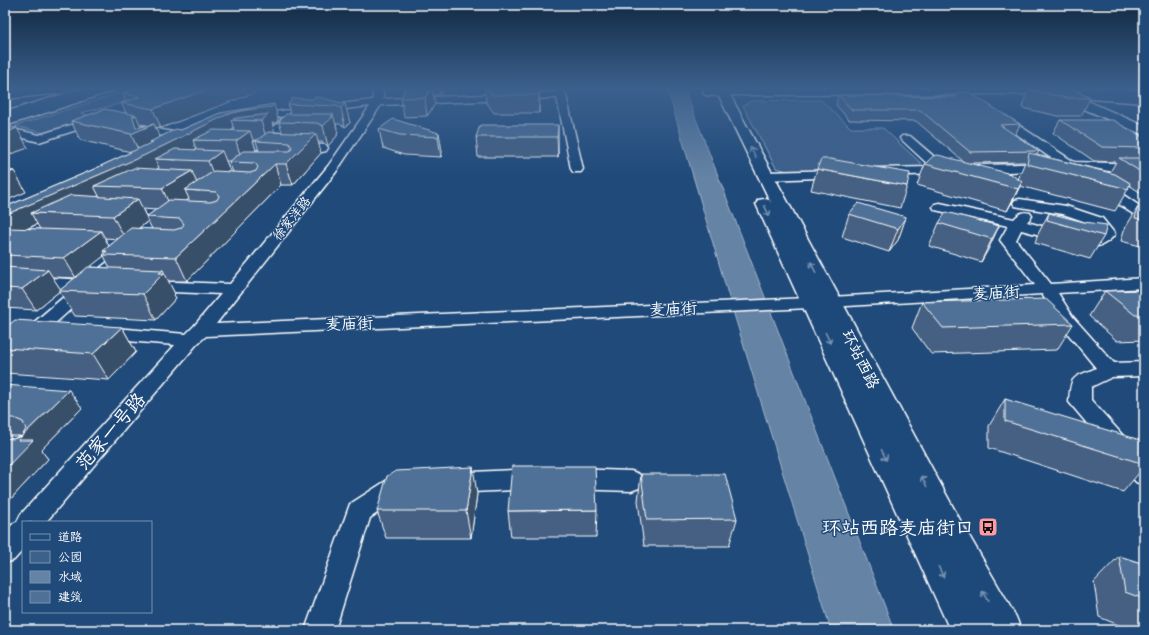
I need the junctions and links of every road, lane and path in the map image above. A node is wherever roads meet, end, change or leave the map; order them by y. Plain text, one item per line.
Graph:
1 (19, 118) edge
2 (256, 118) edge
3 (290, 118) edge
4 (364, 118) edge
5 (565, 118) edge
6 (728, 118) edge
7 (731, 118) edge
8 (999, 118) edge
9 (1115, 118) edge
10 (1130, 118) edge
11 (240, 120) edge
12 (5, 122) edge
13 (107, 122) edge
14 (1144, 124) edge
15 (122, 125) edge
16 (270, 129) junction
17 (293, 129) edge
18 (5, 130) edge
19 (245, 131) edge
20 (1144, 131) edge
21 (200, 132) edge
22 (187, 138) junction
23 (906, 138) dead end
24 (271, 146) junction
25 (169, 147) edge
26 (322, 148) dead end
27 (252, 162) edge
28 (1071, 166) junction
29 (1144, 168) edge
30 (577, 169) dead end
31 (982, 169) junction
32 (942, 170) junction
33 (850, 173) edge
34 (865, 173) edge
35 (766, 176) junction
36 (1009, 193) junction
37 (940, 207) dead end
38 (1144, 215) edge
39 (1017, 224) junction
40 (114, 245) edge
41 (5, 280) edge
42 (1144, 283) edge
43 (89, 285) junction
44 (112, 285) edge
45 (135, 286) edge
46 (1047, 288) junction
47 (234, 289) junction
48 (821, 302) junction
49 (12, 326) edge
50 (39, 328) junction
51 (63, 330) edge
52 (87, 332) edge
53 (196, 335) junction
54 (5, 358) edge
55 (1144, 369) edge
56 (1109, 370) junction
57 (1144, 475) edge
58 (631, 481) dead end
59 (31, 521) edge
60 (22, 531) edge
61 (5, 551) edge
62 (320, 630) edge
63 (968, 630) edge
64 (1003, 630) edge

1 - 12 main road
2 - 11 street
3 - 16 street
4 - 47 street, 徐家洋路
5 - 30 street
6 -> 48 main road, 环站西路
35 -> 7 main road, 环站西路
8 - 28 street
9 - 20 main road
10 - 14 main road
13 - 18 street
15 - 22 street
16 - 17 street
16 - 24 street
19 - 24 street
21 - 22 street
22 - 25 street
23 - 32 street
24 - 26 street
24 - 27 street
28 - 29 street
28 - 31 street
28 - 38 street
31 - 32 street
31 - 36 street
32 - 34 street
33 - 35 street
48 -> 35 main road, 环站西路
36 - 39 street
36 - 39 street
37 - 39 street
39 - 46 street
40 - 43 street
41 - 43 street
42 - 46 street, 麦庙街
43 - 44 street
43 - 50 street
45 - 47 street
46 - 48 street, 麦庙街
46 - 56 street
47 - 53 street, 徐家洋路
48 - 53 street, 麦庙街
48 -> 63 main road, 环站西路
64 -> 48 main road, 环站西路
49 - 50 street
50 - 51 street
50 - 54 street
52 - 53 street, 麦庙街
53 - 59 street, 范家一号路
55 - 56 street
56 - 57 street
58 - 62 street
60 - 61 street

